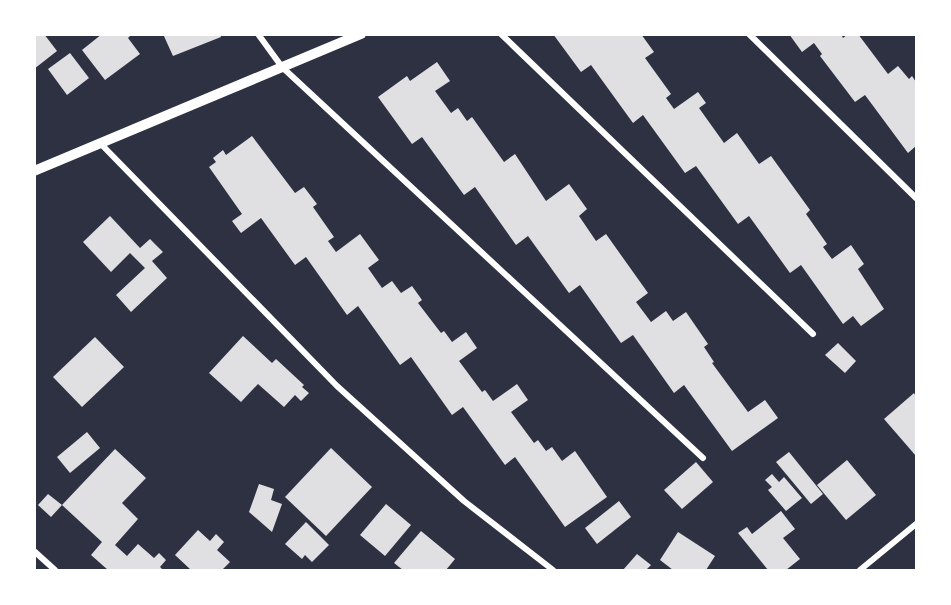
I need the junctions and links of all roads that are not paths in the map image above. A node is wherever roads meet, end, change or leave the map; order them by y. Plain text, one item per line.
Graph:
1 (258, 34) edge
2 (362, 34) edge
3 (501, 34) edge
4 (749, 34) edge
5 (282, 67) junction
6 (100, 143) junction
7 (34, 171) edge
8 (916, 198) edge
9 (813, 333) dead end
10 (703, 458) dead end
11 (916, 524) edge
12 (34, 551) edge
13 (55, 570) edge
14 (553, 570) edge
15 (860, 570) edge

1 - 5 street
2 - 5 street
3 - 9 street
4 - 8 street
5 - 6 street
5 - 10 street
6 - 7 street
6 - 14 street
11 - 15 street
12 - 13 street

